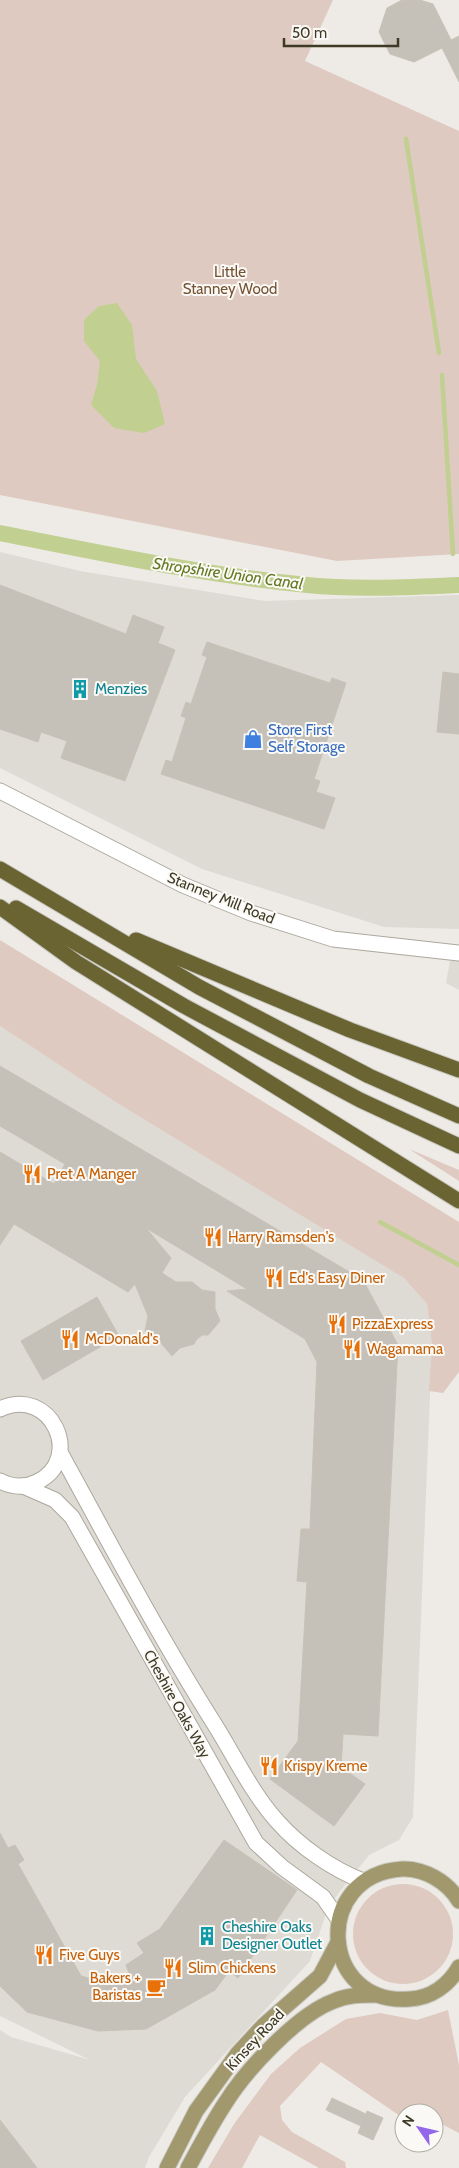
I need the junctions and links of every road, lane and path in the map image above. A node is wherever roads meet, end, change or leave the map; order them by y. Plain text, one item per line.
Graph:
1 (0, 791) edge
2 (0, 869) edge
3 (0, 898) edge
4 (0, 907) edge
5 (78, 914) junction
6 (459, 953) edge
7 (459, 1070) edge
8 (459, 1116) edge
9 (459, 1146) edge
10 (459, 1201) edge
11 (0, 1409) edge
12 (60, 1452) junction
13 (0, 1481) edge
14 (23, 1486) junction
15 (363, 1881) junction
16 (458, 1898) edge
17 (338, 1920) junction
18 (337, 1944) junction
19 (459, 1967) edge
20 (376, 1995) junction
21 (167, 2168) edge
22 (188, 2168) edge

1 - 6 street, Stanney Mill Road
2 - 5 highway
3 - 9 highway
4 - 10 highway
5 - 7 highway
5 - 8 highway
11 - 12 street
12 - 14 street
12 - 15 street, Cheshire Oaks Way
13 - 14 street, Cheshire Oaks Way
14 - 17 street, Cheshire Oaks Way
15 - 16 main road
15 - 17 main road
17 - 18 main road
18 - 20 main road
18 - 21 main road, Kinsey Road
19 - 20 main road
20 - 22 main road, Kinsey Road

